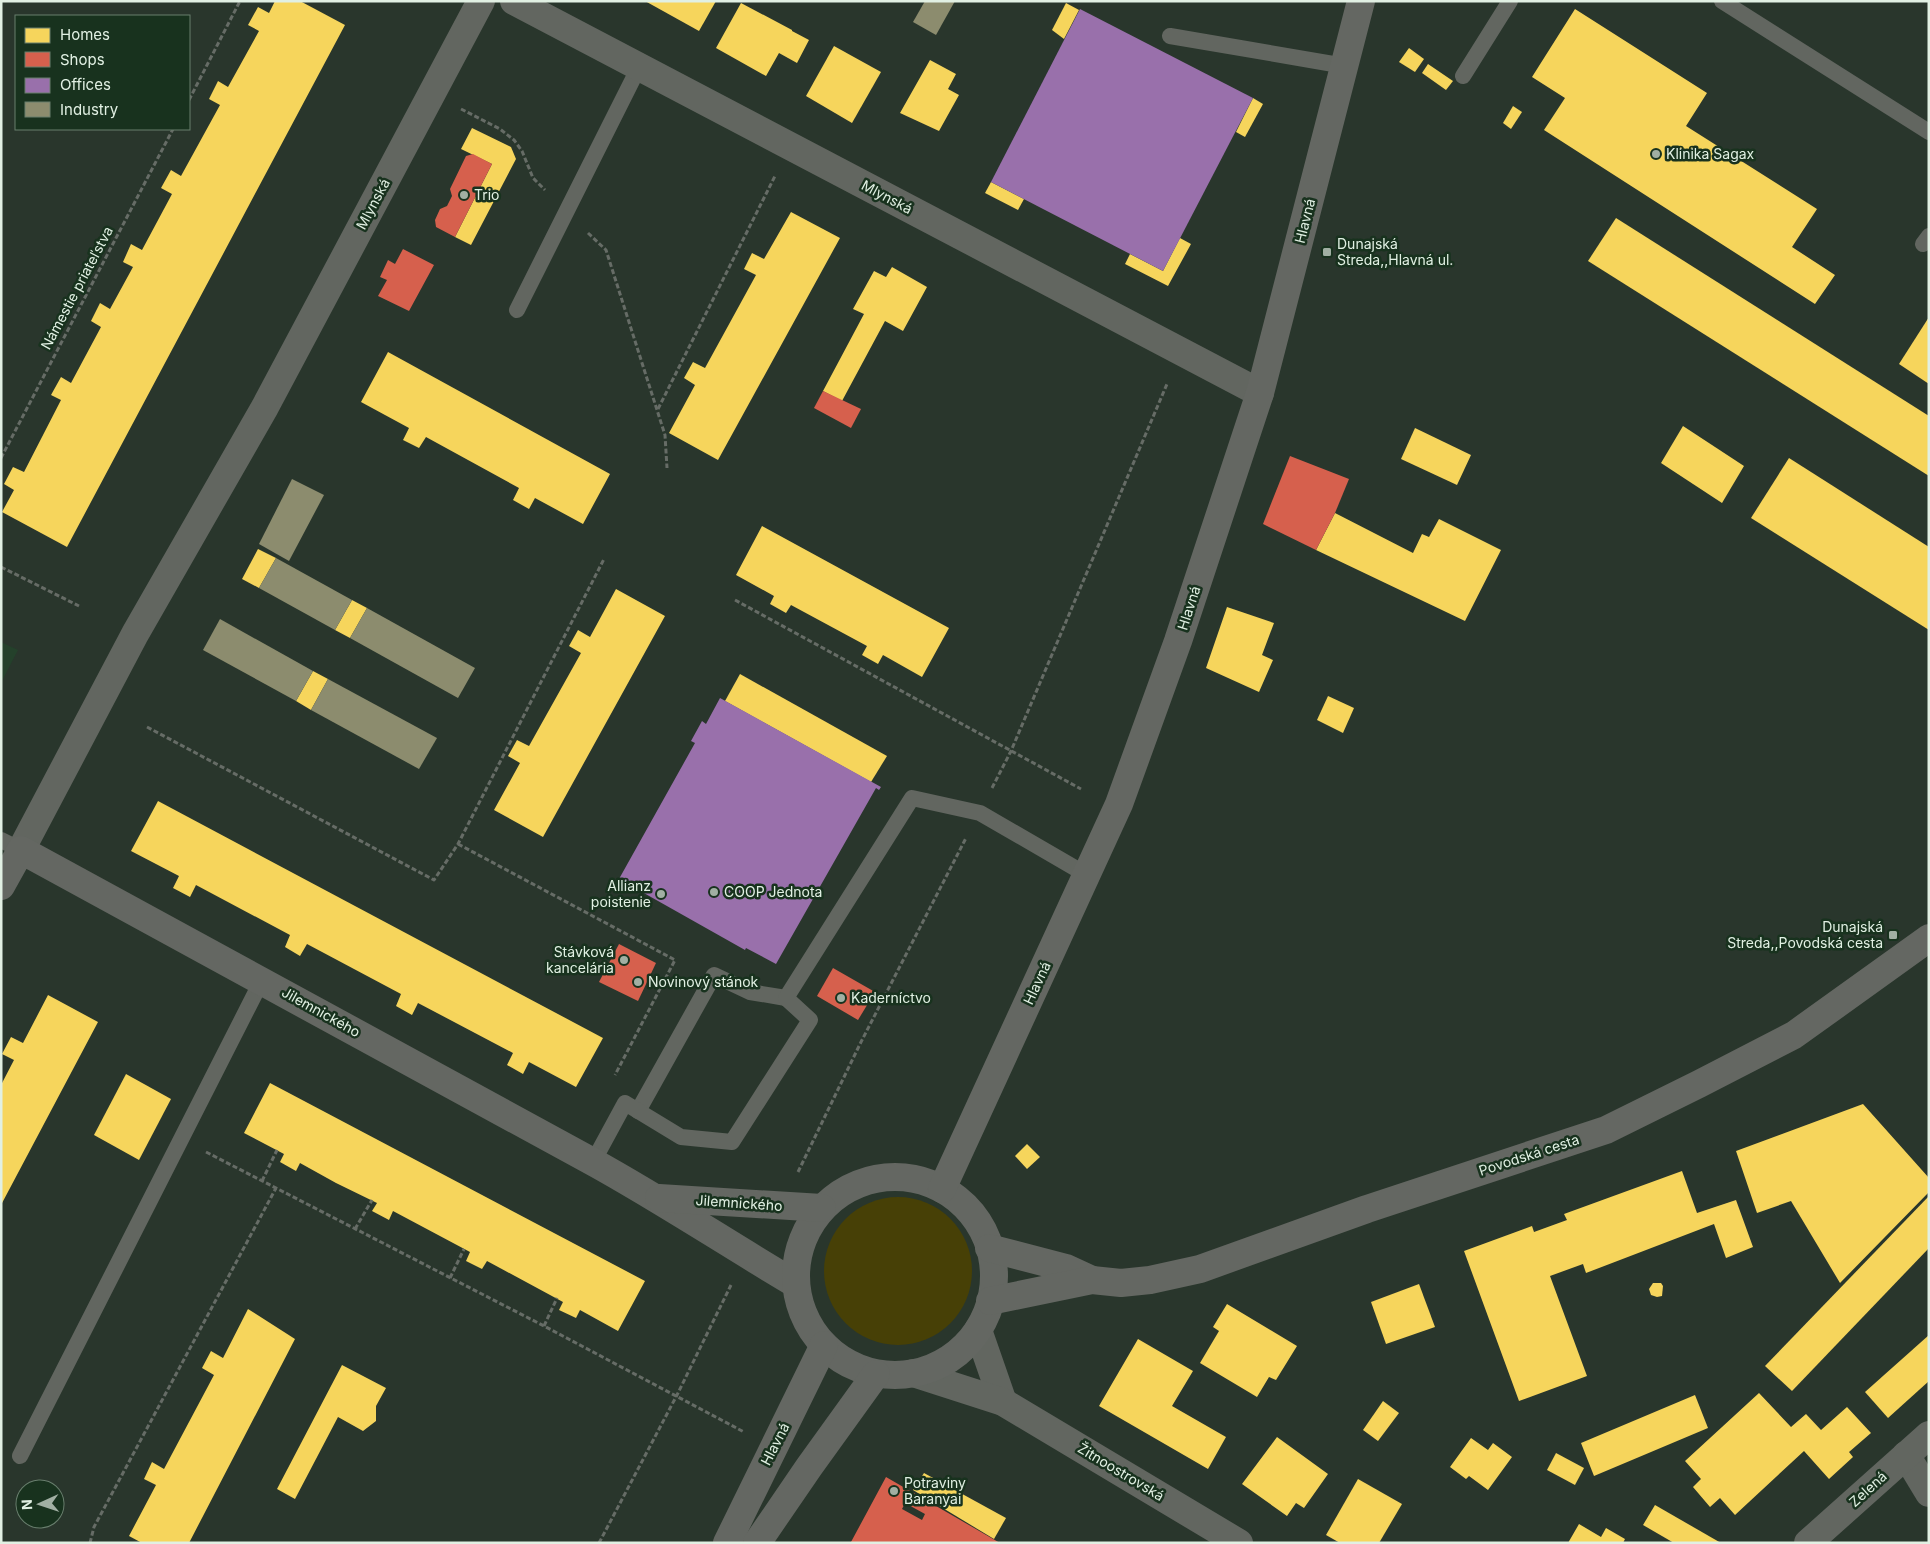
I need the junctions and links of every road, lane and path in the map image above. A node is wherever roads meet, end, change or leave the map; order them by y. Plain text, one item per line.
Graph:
1 (240, 1) edge
2 (481, 1) edge
3 (514, 1) edge
4 (1361, 1) edge
5 (1510, 1) edge
6 (1722, 1) edge
7 (1170, 36) dead end
8 (1344, 66) junction
9 (639, 67) junction
10 (1463, 76) dead end
11 (190, 98) edge
12 (455, 106) dead end
13 (173, 130) edge
14 (1929, 132) edge
15 (776, 175) dead end
16 (532, 178) dead end
17 (606, 250) dead end
18 (518, 310) dead end
19 (1171, 376) dead end
20 (1260, 393) junction
21 (657, 410) junction
22 (1, 458) edge
23 (667, 468) dead end
24 (604, 559) dead end
25 (1, 566) edge
26 (735, 600) dead end
27 (79, 606) dead end
28 (147, 728) dead end
29 (1011, 751) junction
30 (1080, 789) dead end
31 (980, 813) junction
32 (458, 844) junction
33 (11, 845) edge
34 (1087, 875) junction
35 (1, 886) edge
36 (1929, 938) edge
37 (262, 980) junction
38 (786, 998) junction
39 (611, 1083) dead end
40 (638, 1110) junction
41 (182, 1140) junction
42 (277, 1150) dead end
43 (593, 1162) junction
44 (797, 1172) dead end
45 (262, 1181) junction
46 (276, 1188) junction
47 (942, 1189) junction
48 (657, 1198) junction
49 (372, 1200) dead end
50 (822, 1208) junction
51 (355, 1229) junction
52 (990, 1248) junction
53 (464, 1249) dead end
54 (450, 1278) junction
55 (1092, 1280) junction
56 (733, 1281) dead end
57 (796, 1284) junction
58 (557, 1298) dead end
59 (990, 1301) junction
60 (544, 1326) junction
61 (978, 1330) junction
62 (824, 1345) junction
63 (876, 1374) junction
64 (913, 1374) junction
65 (677, 1395) junction
66 (1003, 1402) junction
67 (746, 1434) dead end
68 (1929, 1435) edge
69 (1906, 1455) junction
70 (20, 1456) dead end
71 (1929, 1492) edge
72 (762, 1541) edge
73 (90, 1543) edge
74 (599, 1543) edge
75 (727, 1543) edge
76 (1239, 1543) edge
77 (1808, 1543) edge

1 - 11 path
2 - 33 street, Mlynská
3 - 9 street, Mlynská
4 - 8 main road, Hlavná
5 - 10 lane
6 - 14 lane
7 - 8 lane
8 - 20 main road, Hlavná
9 - 18 lane
9 - 20 street, Mlynská
12 - 16 path
13 - 22 path, Námestie priateľstva
15 - 21 path
17 - 21 path
19 - 29 path
20 - 34 main road, Hlavná
21 - 23 path
24 - 32 path
25 - 27 path
26 - 29 path
28 - 32 path
29 - 30 path
29 - 31 path
31 - 34 lane
31 - 38 lane
31 - 44 path
32 - 39 path
33 - 35 main road
33 - 37 main road, Jilemnického
34 - 47 main road, Hlavná
36 - 55 main road, Povodská cesta
37 - 41 lane
37 - 43 main road, Jilemnického
38 - 40 lane
38 - 40 lane
40 - 43 lane
41 - 45 path
41 - 70 lane
42 - 45 path
43 - 48 main road, Jilemnického
45 - 46 path
46 - 51 path
46 - 73 path
47 - 50 main road
47 - 52 main road
48 - 50 main road, Jilemnického
48 - 57 main road, Jilemnického
49 - 51 path
50 - 57 main road
51 - 54 path
52 - 55 main road, Povodská cesta
52 - 59 main road
53 - 54 path
54 - 60 path
55 - 59 main road, Povodská cesta
56 - 65 path
57 - 62 main road
58 - 60 path
59 - 61 main road
60 - 65 path
61 - 64 main road
61 - 66 street
62 - 63 main road
62 - 75 main road, Hlavná
63 - 64 main road
63 - 72 main road
64 - 66 street, Žitnoostrovská
65 - 67 path
65 - 74 path
66 - 76 street, Žitnoostrovská
68 - 69 street, Zelená
69 - 71 street
69 - 77 street, Zelená

